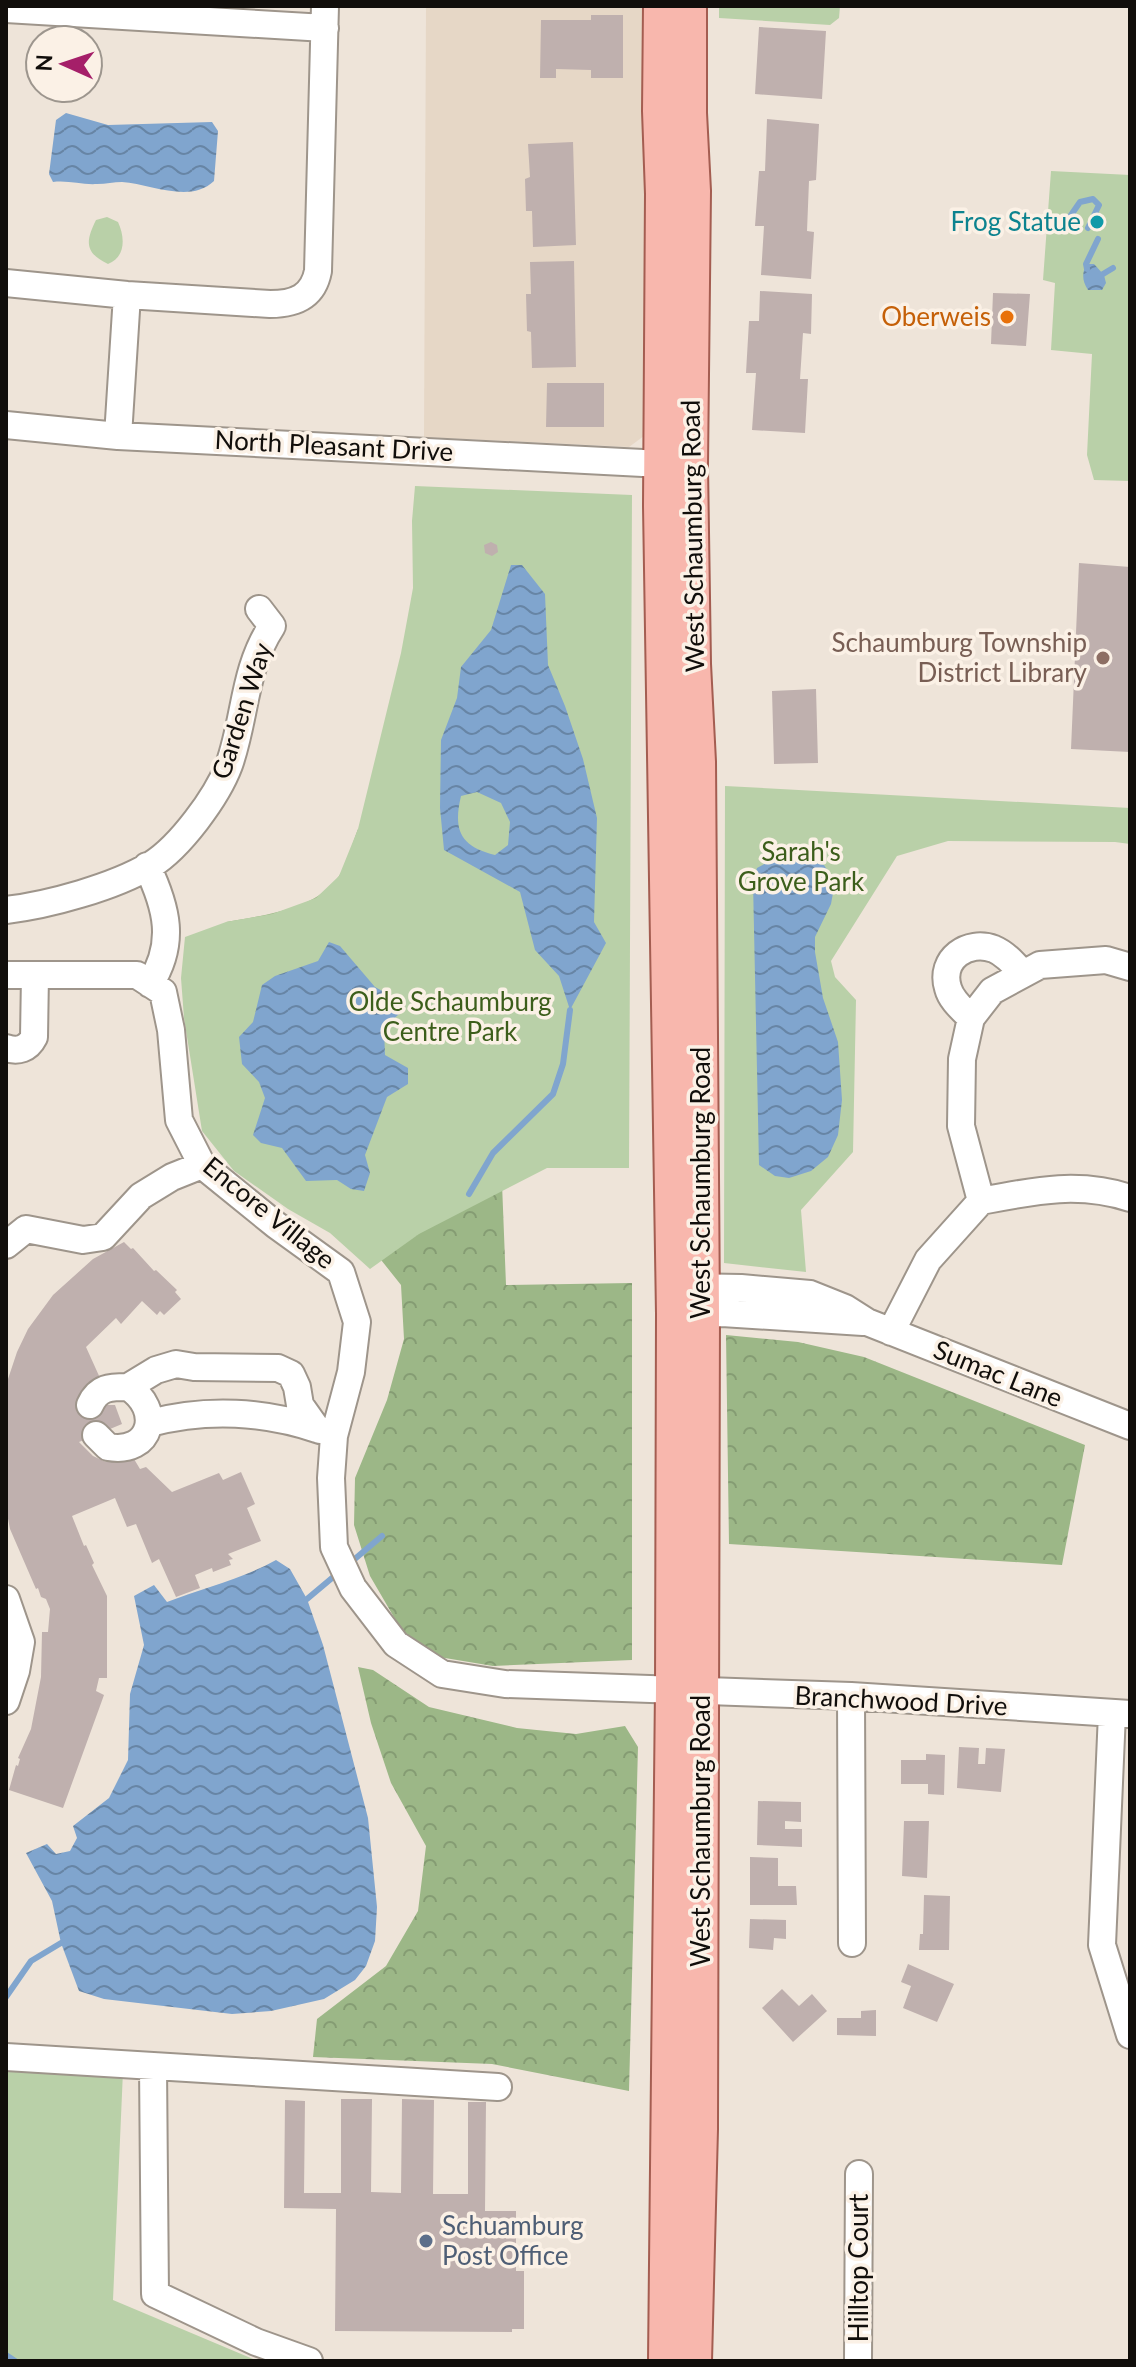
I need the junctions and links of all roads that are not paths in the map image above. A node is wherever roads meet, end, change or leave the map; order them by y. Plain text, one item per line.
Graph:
1 (661, 6) edge
2 (689, 6) edge
3 (6, 8) edge
4 (325, 17) edge
5 (6, 283) edge
6 (127, 295) junction
7 (6, 425) edge
8 (118, 436) junction
9 (662, 464) junction
10 (265, 618) dead end
11 (147, 866) junction
12 (6, 910) edge
13 (1130, 967) edge
14 (1023, 974) junction
15 (6, 975) edge
16 (35, 975) junction
17 (150, 984) junction
18 (971, 1018) junction
19 (6, 1048) edge
20 (202, 1165) junction
21 (1130, 1198) edge
22 (981, 1201) junction
23 (6, 1245) edge
24 (688, 1300) junction
25 (891, 1332) junction
26 (128, 1387) junction
27 (90, 1405) dead end
28 (150, 1423) junction
29 (1130, 1426) edge
30 (326, 1433) junction
31 (96, 1435) dead end
32 (6, 1599) edge
33 (687, 1690) junction
34 (851, 1696) junction
35 (6, 1701) edge
36 (1121, 1714) edge
37 (852, 1943) dead end
38 (1130, 2035) edge
39 (6, 2057) edge
40 (153, 2066) junction
41 (498, 2087) dead end
42 (859, 2174) dead end
43 (309, 2361) edge
44 (666, 2361) edge
45 (694, 2361) edge
46 (858, 2361) edge

1 - 9 main road, West Schaumburg Road
2 - 24 main road, West Schaumburg Road
3 - 4 street
4 - 6 street
5 - 6 street
6 - 8 street
7 - 8 street, North Pleasant Drive
8 - 9 street, North Pleasant Drive
9 - 24 main road, West Schaumburg Road
10 - 11 street, Garden Way
11 - 12 street, Garden Way
11 - 17 street
13 - 14 street
14 - 18 street
14 - 18 street
15 - 16 street
16 - 17 street
16 - 19 street
17 - 20 street, Encore Village
18 - 22 street
20 - 23 street
20 - 30 street, Encore Village
21 - 22 street
22 - 25 street
24 - 25 street, Sumac Lane
24 - 33 main road, West Schaumburg Road
25 - 29 street, Sumac Lane
26 - 27 street
26 - 28 street
26 - 30 street
28 - 30 street
28 - 31 street
30 - 33 street, Encore Village
32 - 35 street
33 - 34 street, Branchwood Drive
33 - 44 main road, West Schaumburg Road
33 - 45 main road, West Schaumburg Road
34 - 36 street, Branchwood Drive
34 - 37 street
36 - 38 street
39 - 40 street
40 - 41 street
40 - 43 street
42 - 46 street, Hilltop Court

